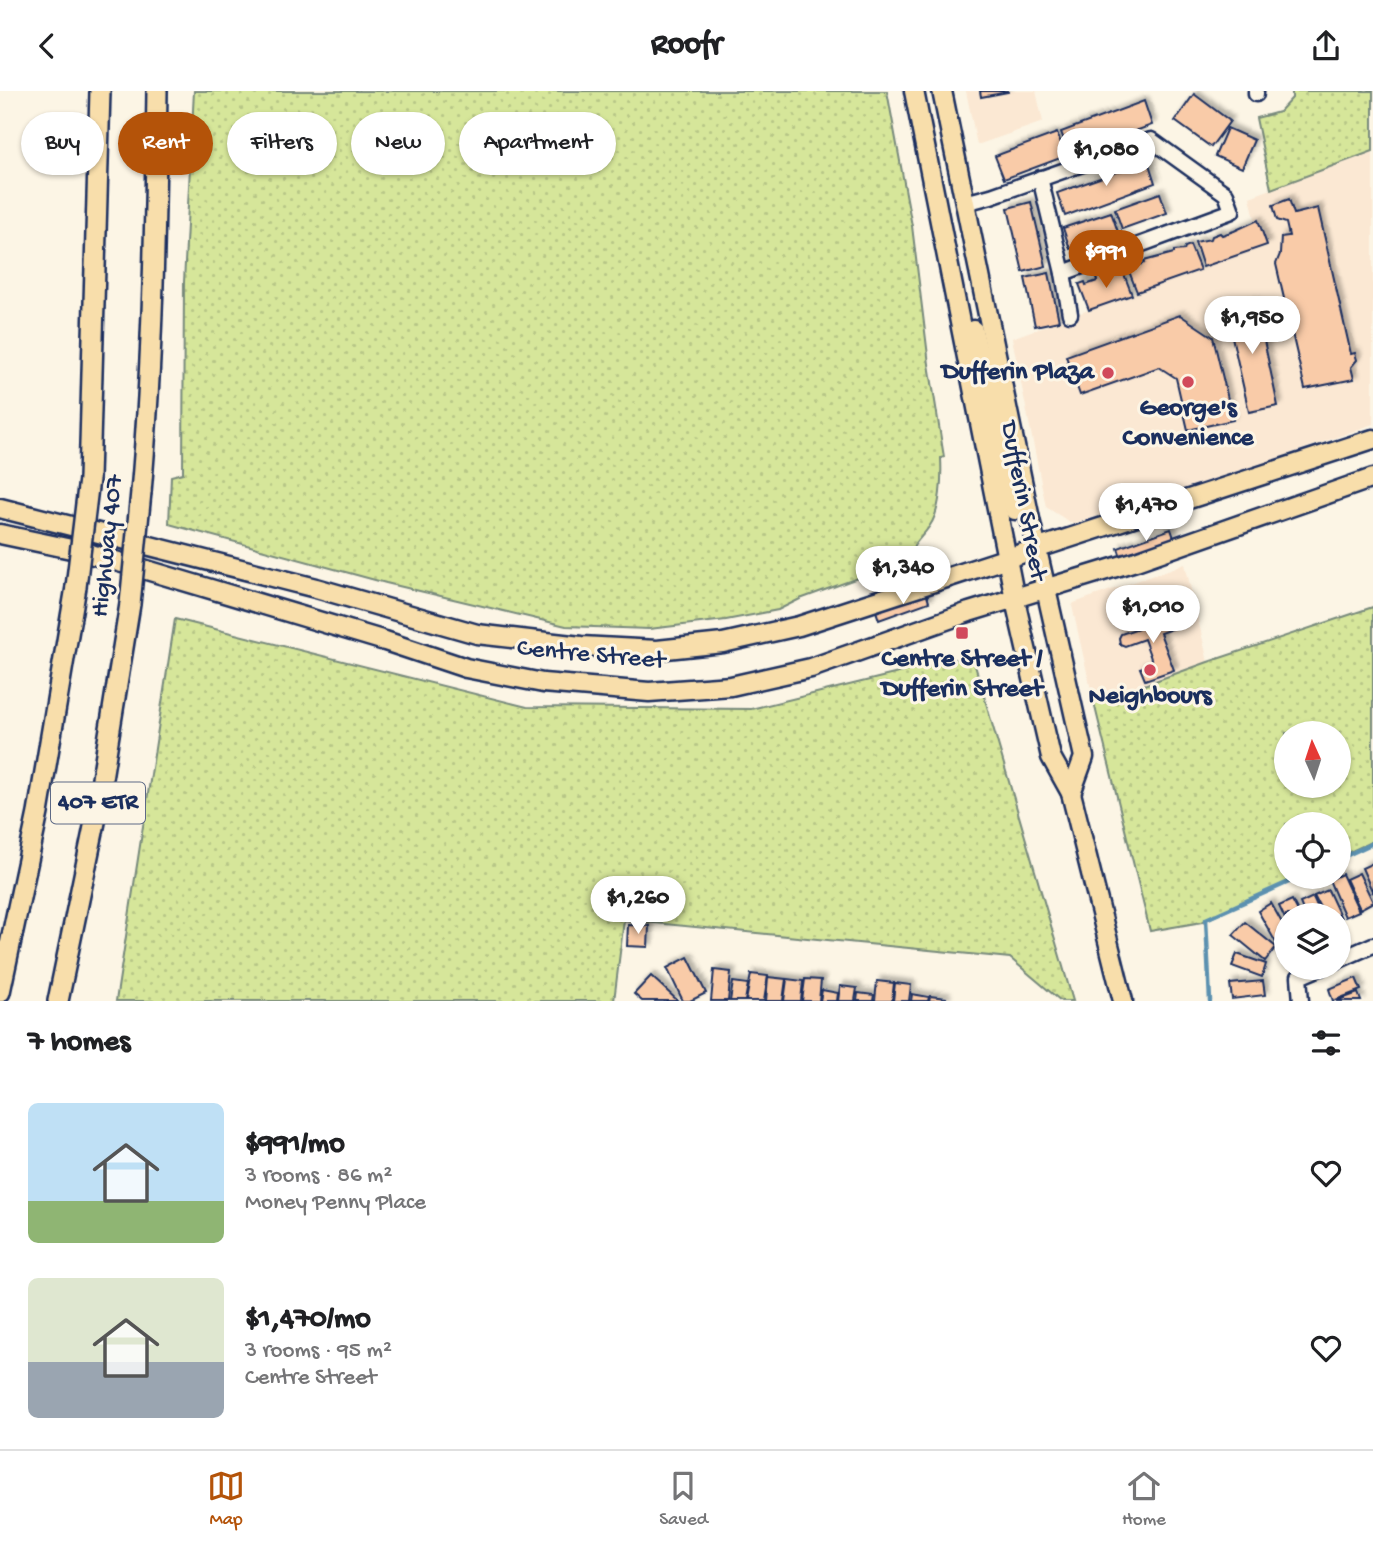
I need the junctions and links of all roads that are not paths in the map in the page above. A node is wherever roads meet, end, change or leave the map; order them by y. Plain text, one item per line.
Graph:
1 (100, 91) edge
2 (157, 91) edge
3 (914, 91) edge
4 (942, 91) edge
5 (1040, 179) junction
6 (965, 203) junction
7 (942, 231) junction
8 (1063, 273) junction
9 (1070, 314) dead end
10 (1373, 439) edge
11 (1373, 478) edge
12 (0, 508) edge
13 (0, 534) edge
14 (1032, 550) junction
15 (1007, 558) junction
16 (1040, 568) junction
17 (1086, 576) junction
18 (1045, 588) junction
19 (1015, 597) junction
20 (1071, 793) junction
21 (1373, 945) edge
22 (1351, 955) edge
23 (1299, 980) edge
24 (0, 992) edge
25 (58, 1001) edge
26 (1124, 1001) edge
27 (1301, 1001) edge

1 - 24 highway, Highway 407 / 407 ETR, bridge
2 - 25 highway, Highway 407 / 407 ETR, bridge
3 - 7 main road, Dufferin Street
4 - 6 main road, Dufferin Street
5 - 6 street
5 - 8 street
5 - 8 street
6 - 14 main road, Dufferin Street
7 - 14 main road
7 - 15 main road, Dufferin Street
8 - 9 street
10 - 14 main road, Centre Street
11 - 17 main road, Centre Street
12 - 15 main road, Centre Street
13 - 19 main road, Centre Street
14 - 15 main road, Centre Street
14 - 16 main road, Dufferin Street
15 - 19 main road, Dufferin Street
16 - 17 main road
16 - 18 main road, Dufferin Street
17 - 18 main road, Centre Street
18 - 19 main road, Centre Street
18 - 20 main road, Dufferin Street
19 - 20 main road, Dufferin Street
20 - 26 main road, Dufferin Street
21 - 22 street
23 - 27 street

